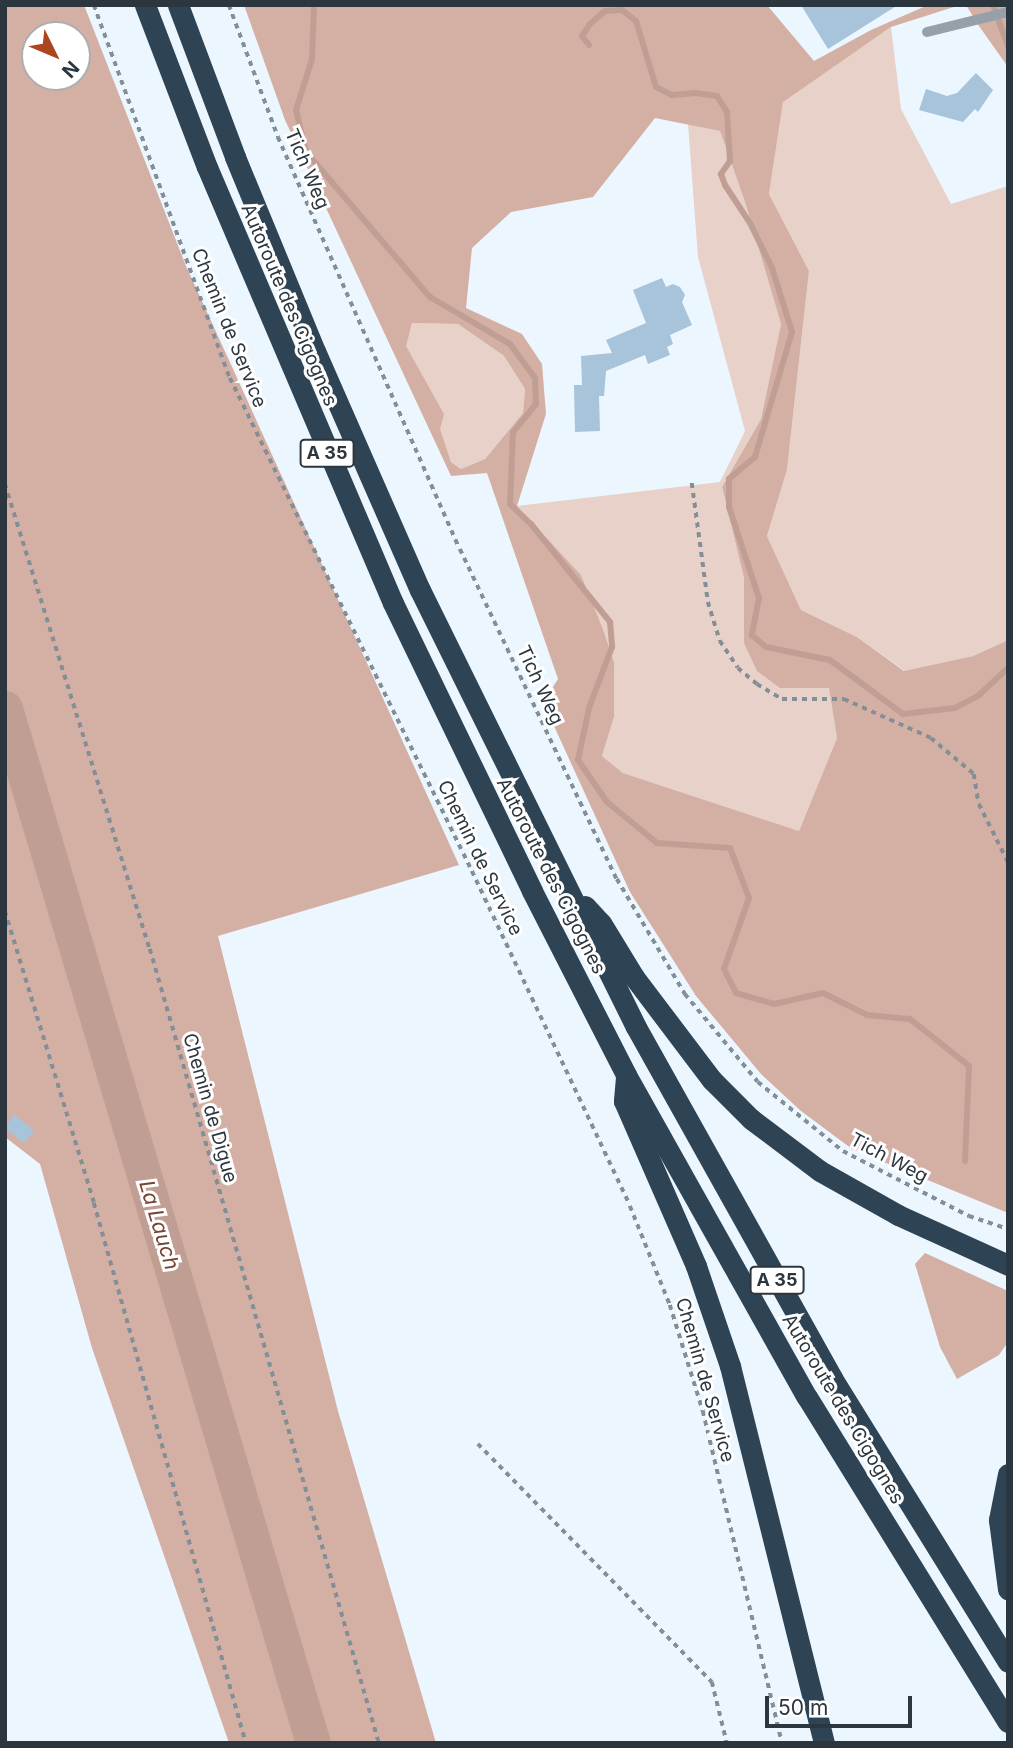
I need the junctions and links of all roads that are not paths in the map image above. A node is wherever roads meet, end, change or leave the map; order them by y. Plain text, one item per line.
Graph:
1 (145, 5) edge
2 (178, 5) edge
3 (1004, 12) edge
4 (927, 32) dead end
5 (567, 886) junction
6 (626, 1075) junction
7 (1008, 1265) edge
8 (1008, 1474) edge
9 (1008, 1589) edge
10 (1008, 1662) edge
11 (1008, 1722) edge
12 (824, 1743) edge

1 - 6 highway, Autoroute des Cigognes / A 35
2 - 5 highway, Autoroute des Cigognes / A 35
3 - 4 lane
5 - 7 highway
5 - 10 highway, Autoroute des Cigognes / A 35
6 - 11 highway, Autoroute des Cigognes / A 35
6 - 12 highway
8 - 9 highway

